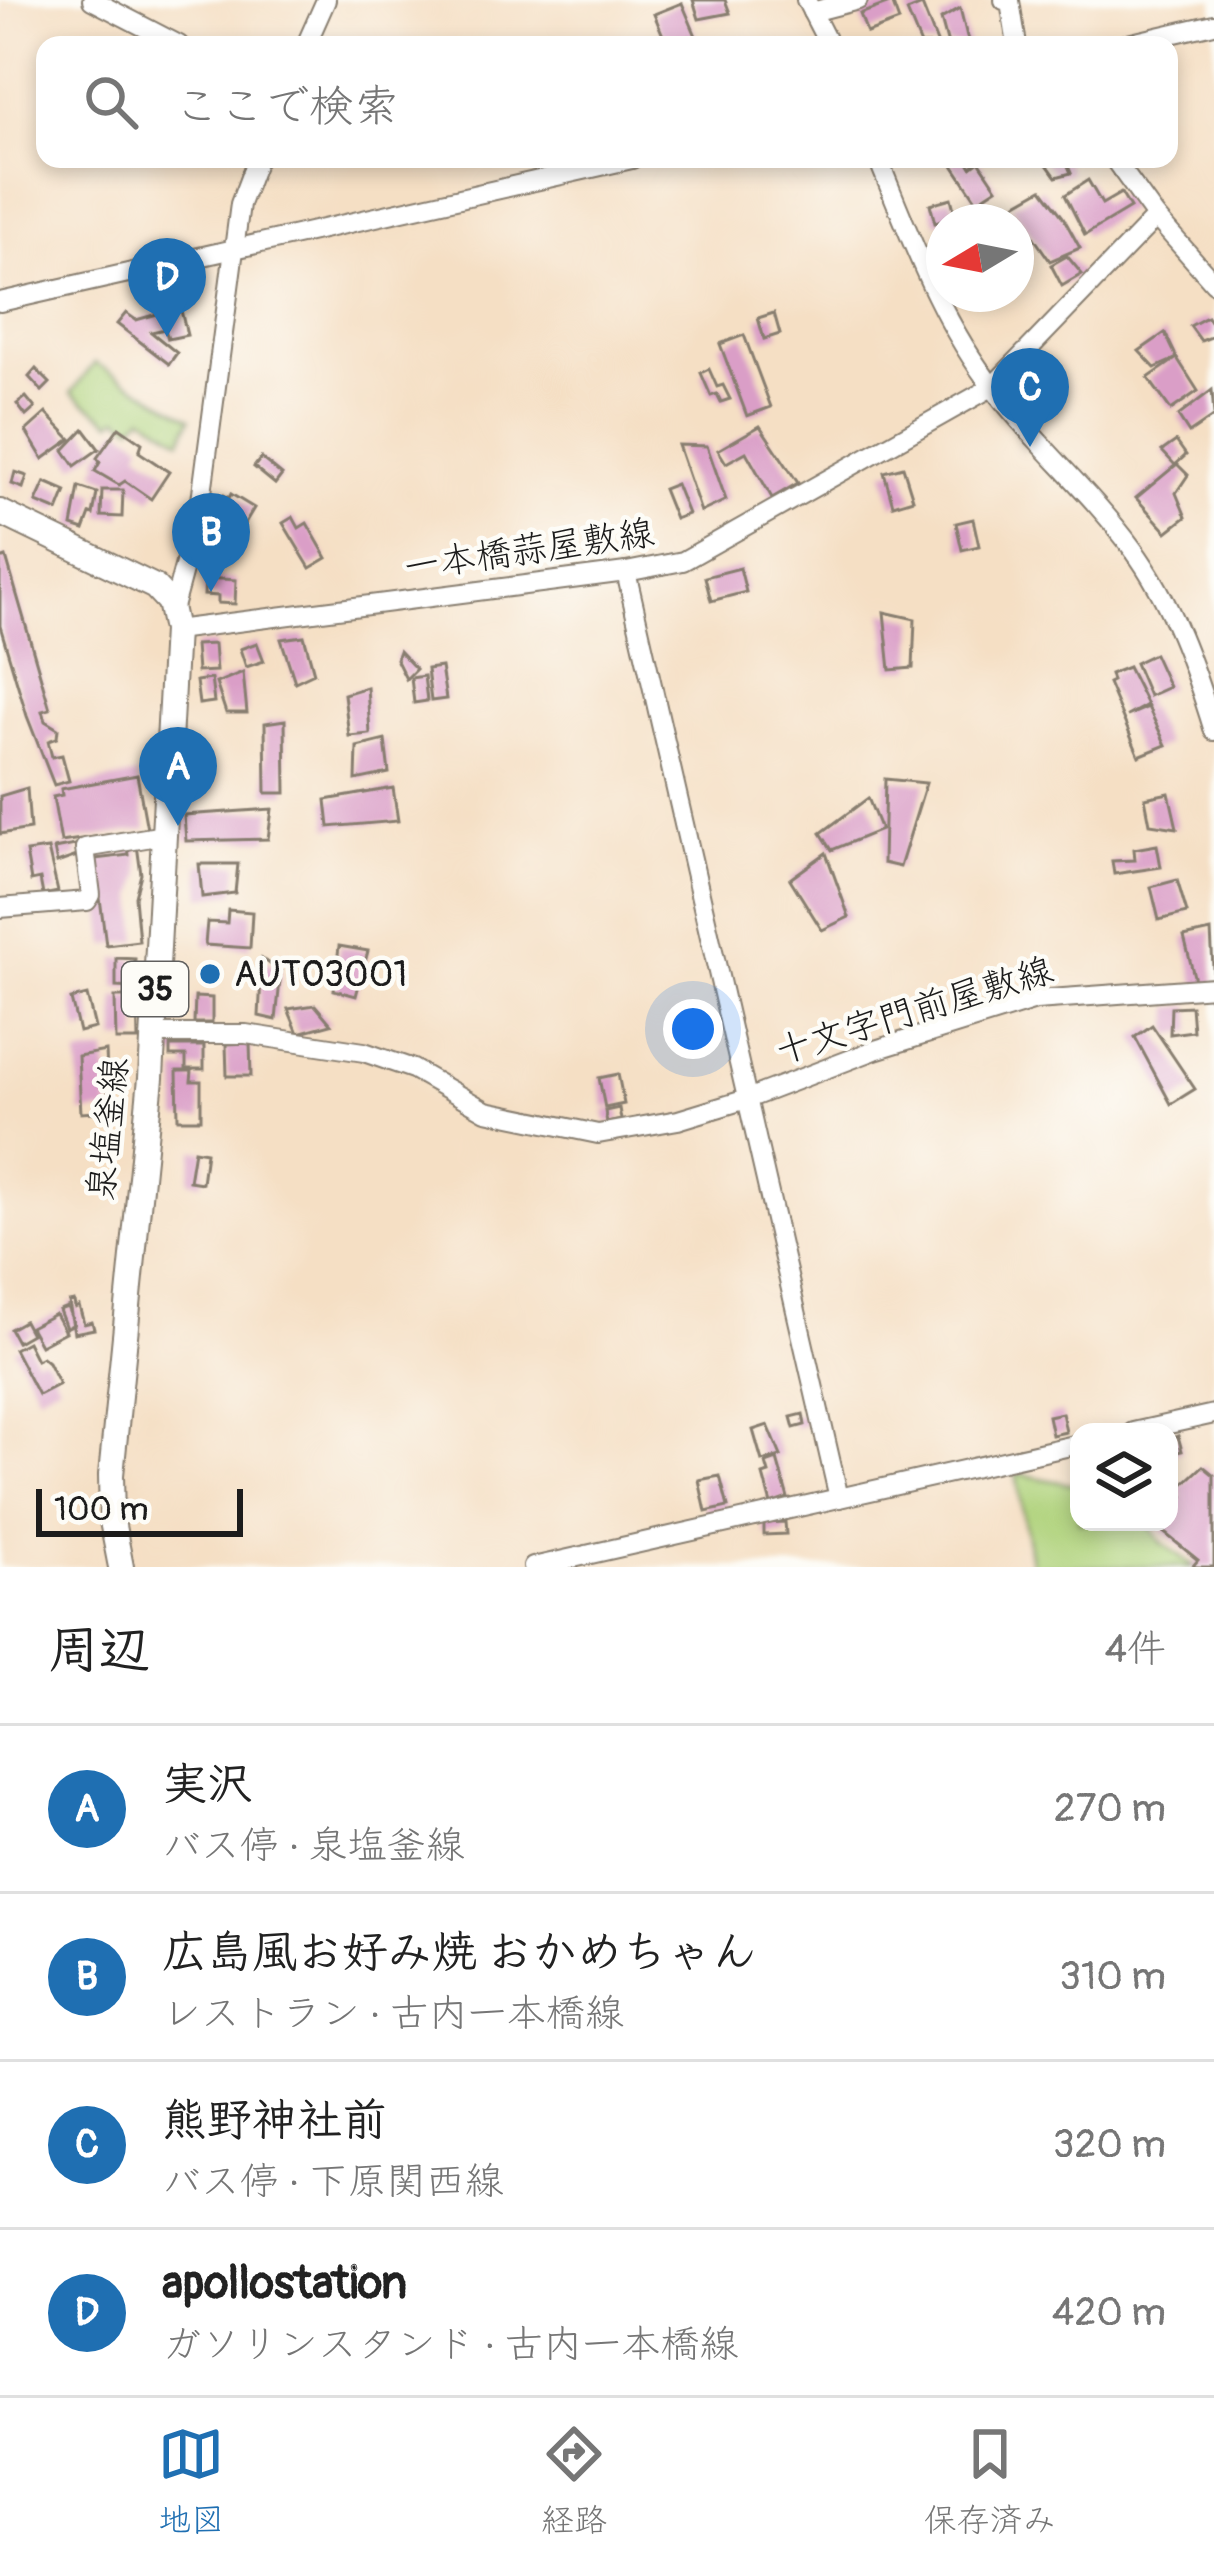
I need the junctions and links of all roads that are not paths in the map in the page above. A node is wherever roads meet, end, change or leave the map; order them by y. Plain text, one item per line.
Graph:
1 (92, 0) edge
2 (326, 0) edge
3 (858, 0) edge
4 (1008, 0) edge
5 (809, 6) edge
6 (1214, 24) edge
7 (162, 36) edge
8 (310, 36) edge
9 (824, 36) edge
10 (1016, 36) edge
11 (1162, 36) edge
12 (254, 168) edge
13 (593, 168) edge
14 (882, 168) edge
15 (1121, 168) edge
16 (1156, 217) junction
17 (235, 250) junction
18 (1214, 283) edge
19 (0, 302) edge
20 (992, 387) junction
21 (0, 512) edge
22 (626, 572) junction
23 (173, 621) junction
24 (1214, 731) edge
25 (164, 835) junction
26 (0, 908) edge
27 (1214, 986) edge
28 (153, 1034) junction
29 (747, 1099) junction
30 (1214, 1414) edge
31 (1174, 1423) edge
32 (1070, 1446) edge
33 (839, 1498) junction
34 (121, 1567) edge
35 (533, 1567) edge

1 - 7 street
2 - 8 street
3 - 5 street
4 - 10 street
5 - 9 street
6 - 11 street
12 - 17 street
13 - 17 street
14 - 20 street
15 - 16 street
16 - 18 street
16 - 20 street, 一本橋蒜屋敷線
17 - 19 street
17 - 23 street
20 - 22 street, 一本橋蒜屋敷線
20 - 24 street
21 - 23 main road
22 - 23 street, 一本橋蒜屋敷線
22 - 29 street
23 - 25 main road, 泉塩釜線 / 35
25 - 26 street
25 - 28 main road, 泉塩釜線 / 35
27 - 29 street, 十文字門前屋敷線
28 - 29 street, 十文字門前屋敷線
28 - 34 main road, 泉塩釜線 / 35
29 - 33 street
30 - 31 street
32 - 33 street
33 - 35 street

